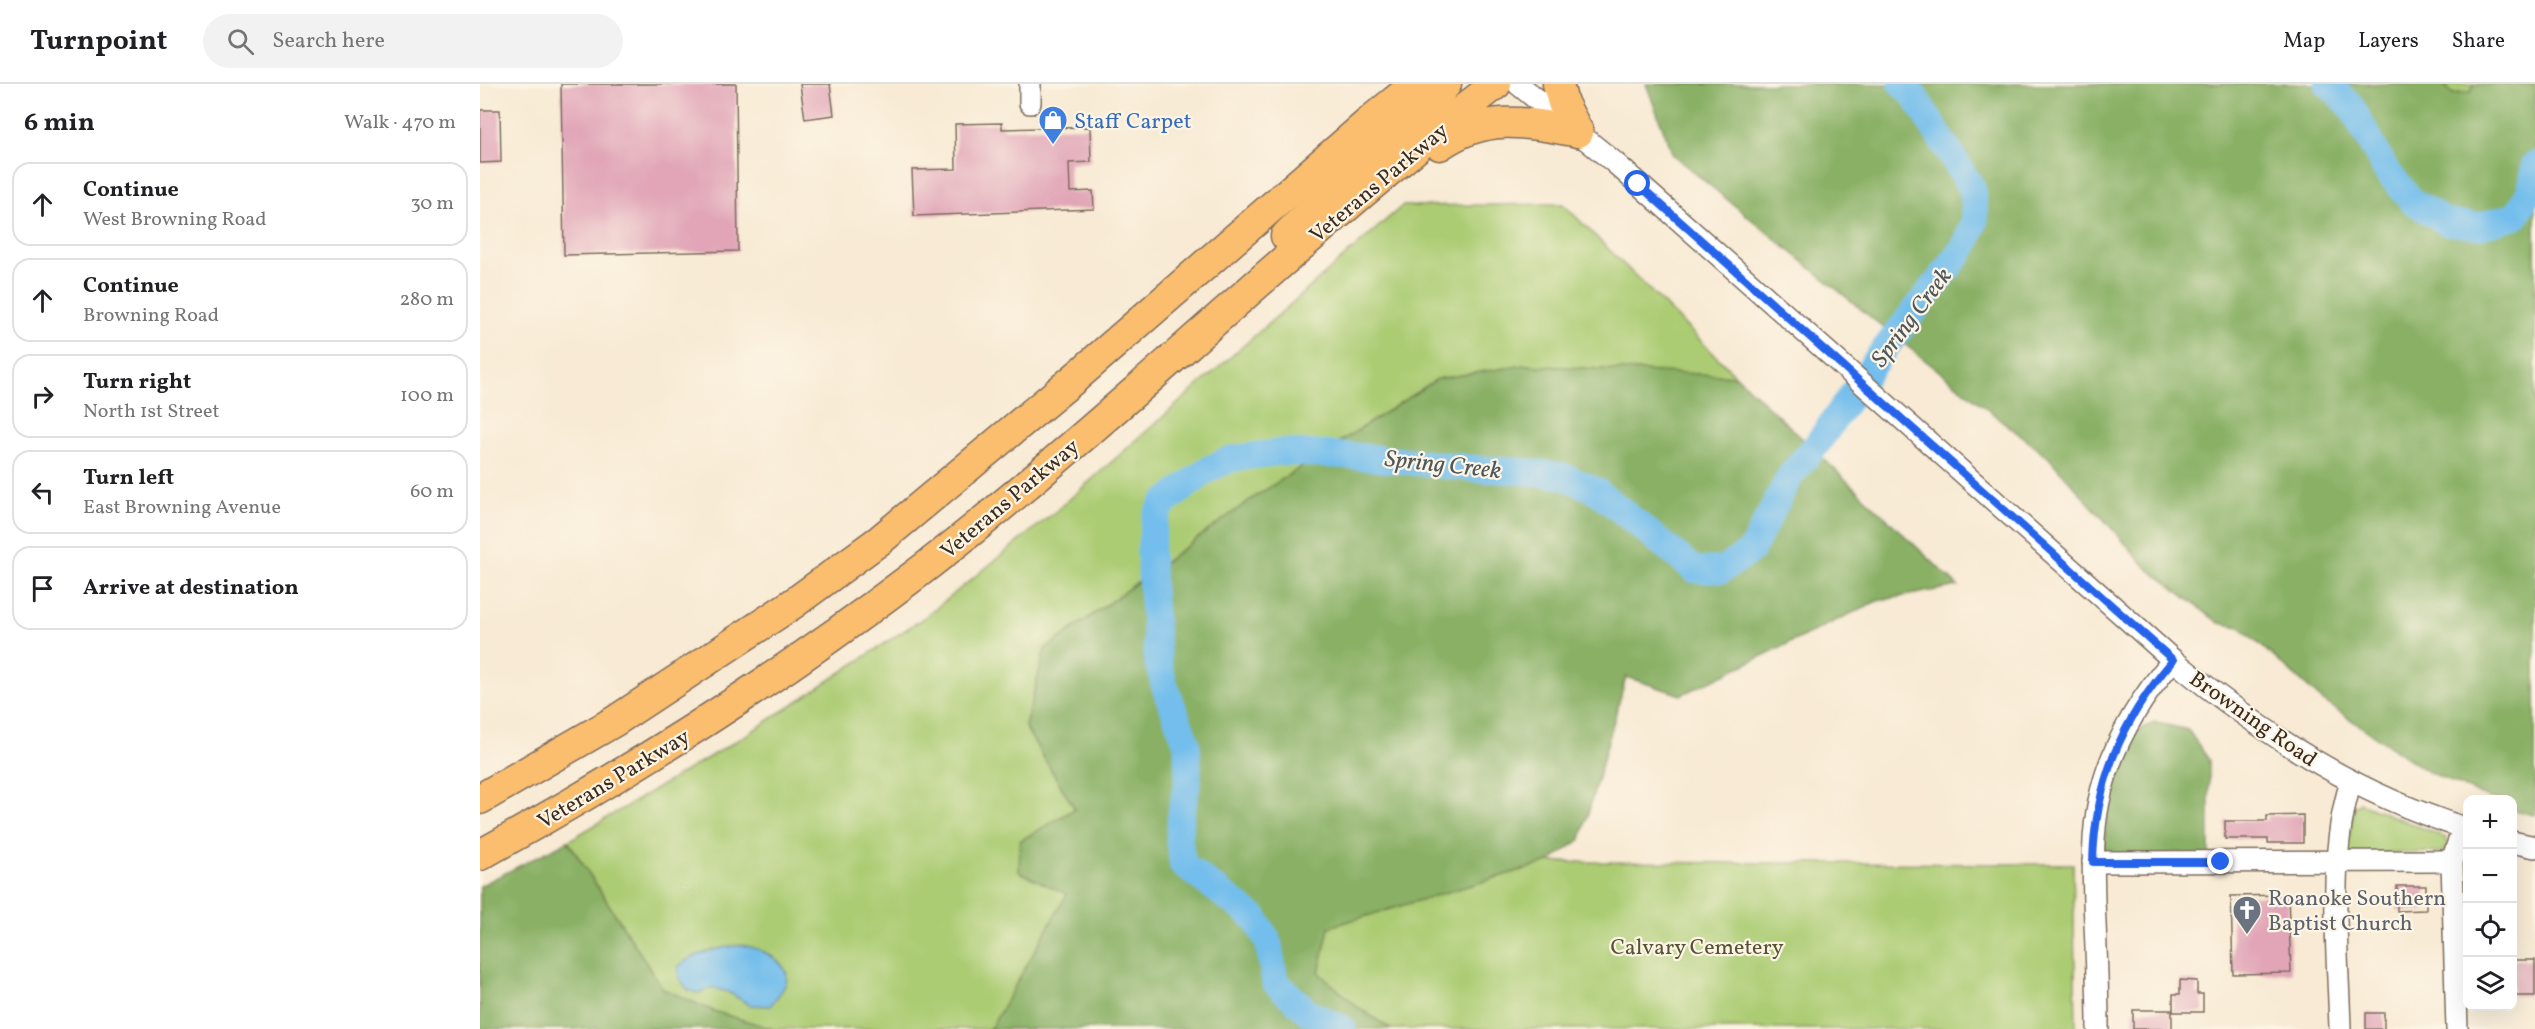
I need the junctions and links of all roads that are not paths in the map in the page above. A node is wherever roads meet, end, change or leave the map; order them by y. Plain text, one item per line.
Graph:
1 (1394, 84) edge
2 (1416, 84) edge
3 (1446, 84) edge
4 (1496, 84) edge
5 (1518, 84) edge
6 (1558, 84) edge
7 (1375, 117) junction
8 (1578, 132) junction
9 (1322, 228) junction
10 (1206, 329) junction
11 (2173, 660) junction
12 (2351, 782) junction
13 (480, 798) edge
14 (2463, 827) edge
15 (2463, 833) edge
16 (2517, 843) edge
17 (2535, 847) edge
18 (480, 855) edge
19 (2452, 861) junction
20 (2093, 862) junction
21 (2336, 862) junction
22 (2098, 1029) edge
23 (2340, 1029) edge
24 (2457, 1029) edge

1 - 7 highway
2 - 7 highway
3 - 10 highway
4 - 9 highway, Veterans Parkway
5 - 8 street, Browning Road
6 - 8 highway
7 - 13 highway
8 - 9 highway
8 - 11 street, Browning Road
9 - 10 highway, Veterans Parkway
10 - 18 highway, Veterans Parkway
11 - 12 street, Browning Road
11 - 20 street
12 - 14 street, Browning Road
12 - 21 street
15 - 19 street
16 - 17 street
19 - 21 street
19 - 24 street
20 - 21 street
20 - 22 street
21 - 23 street

